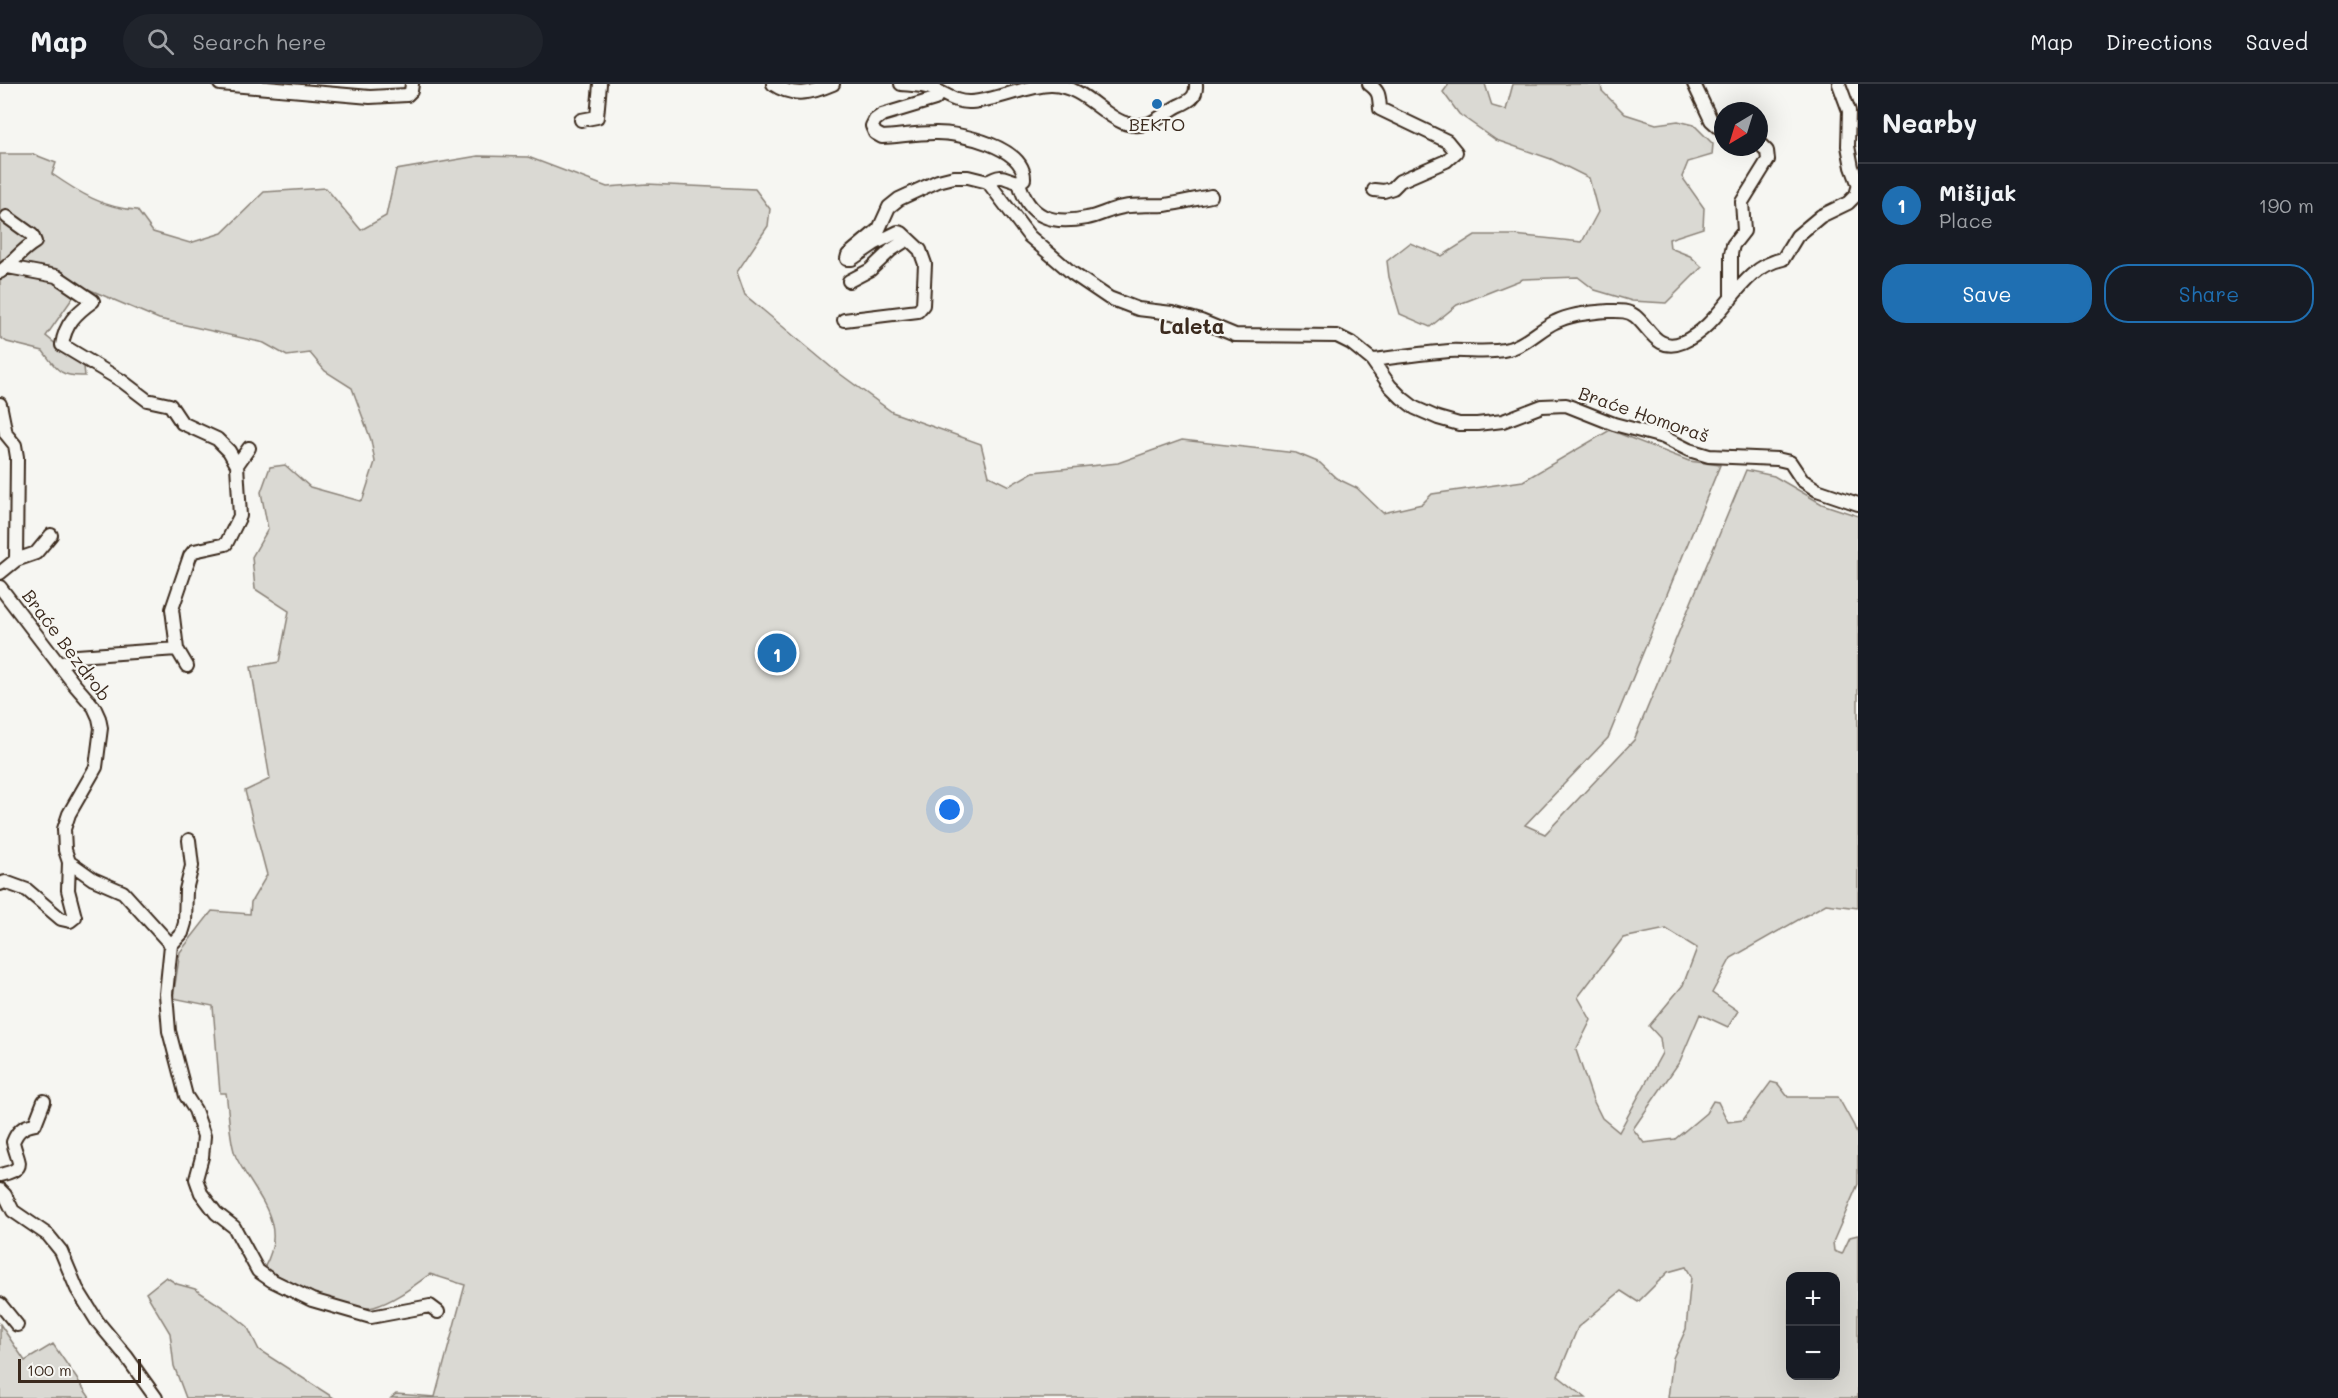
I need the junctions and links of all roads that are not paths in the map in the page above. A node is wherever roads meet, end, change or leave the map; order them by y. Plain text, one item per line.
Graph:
1 (220, 84) edge
2 (412, 84) edge
3 (600, 84) edge
4 (772, 84) edge
5 (833, 84) edge
6 (901, 84) edge
7 (1196, 84) edge
8 (1369, 84) edge
9 (1694, 84) edge
10 (1839, 84) edge
11 (940, 93) junction
12 (581, 120) dead end
13 (1714, 122) edge
14 (1768, 156) edge
15 (988, 182) junction
16 (1019, 182) junction
17 (1858, 186) edge
18 (1374, 190) dead end
19 (1211, 196) dead end
20 (7, 217) dead end
21 (908, 239) junction
22 (4, 269) edge
23 (849, 281) dead end
24 (1731, 299) junction
25 (844, 320) dead end
26 (1372, 360) junction
27 (0, 404) edge
28 (249, 448) dead end
29 (237, 465) junction
30 (1858, 504) edge
31 (51, 535) dead end
32 (16, 560) junction
33 (0, 573) edge
34 (0, 587) edge
35 (177, 649) junction
36 (60, 665) junction
37 (187, 666) dead end
38 (189, 840) dead end
39 (69, 862) junction
40 (0, 884) edge
41 (171, 945) junction
42 (44, 1101) dead end
43 (0, 1176) edge
44 (0, 1190) edge
45 (0, 1304) edge
46 (438, 1312) dead end
47 (17, 1325) dead end
48 (156, 1398) edge

1 - 2 street
3 - 12 street
4 - 5 street
6 - 11 street
7 - 11 street
8 - 18 street
9 - 13 street
10 - 17 street
11 - 16 street
14 - 24 street
15 - 16 street
15 - 21 street
15 - 26 street, Braće Homoraš
16 - 19 street
17 - 24 street
20 - 22 street
21 - 23 street
21 - 25 street
22 - 29 street
24 - 26 street
26 - 30 street, Braće Homoraš
27 - 32 street
28 - 29 street
29 - 35 street
31 - 32 street
32 - 33 street
34 - 36 street, Braće Bezdrob
35 - 36 street
35 - 37 street
36 - 39 street, Braće Bezdrob
38 - 41 street
39 - 40 street, Braće Bezdrob
39 - 41 street
41 - 46 street
42 - 43 street
44 - 48 street
45 - 47 street

